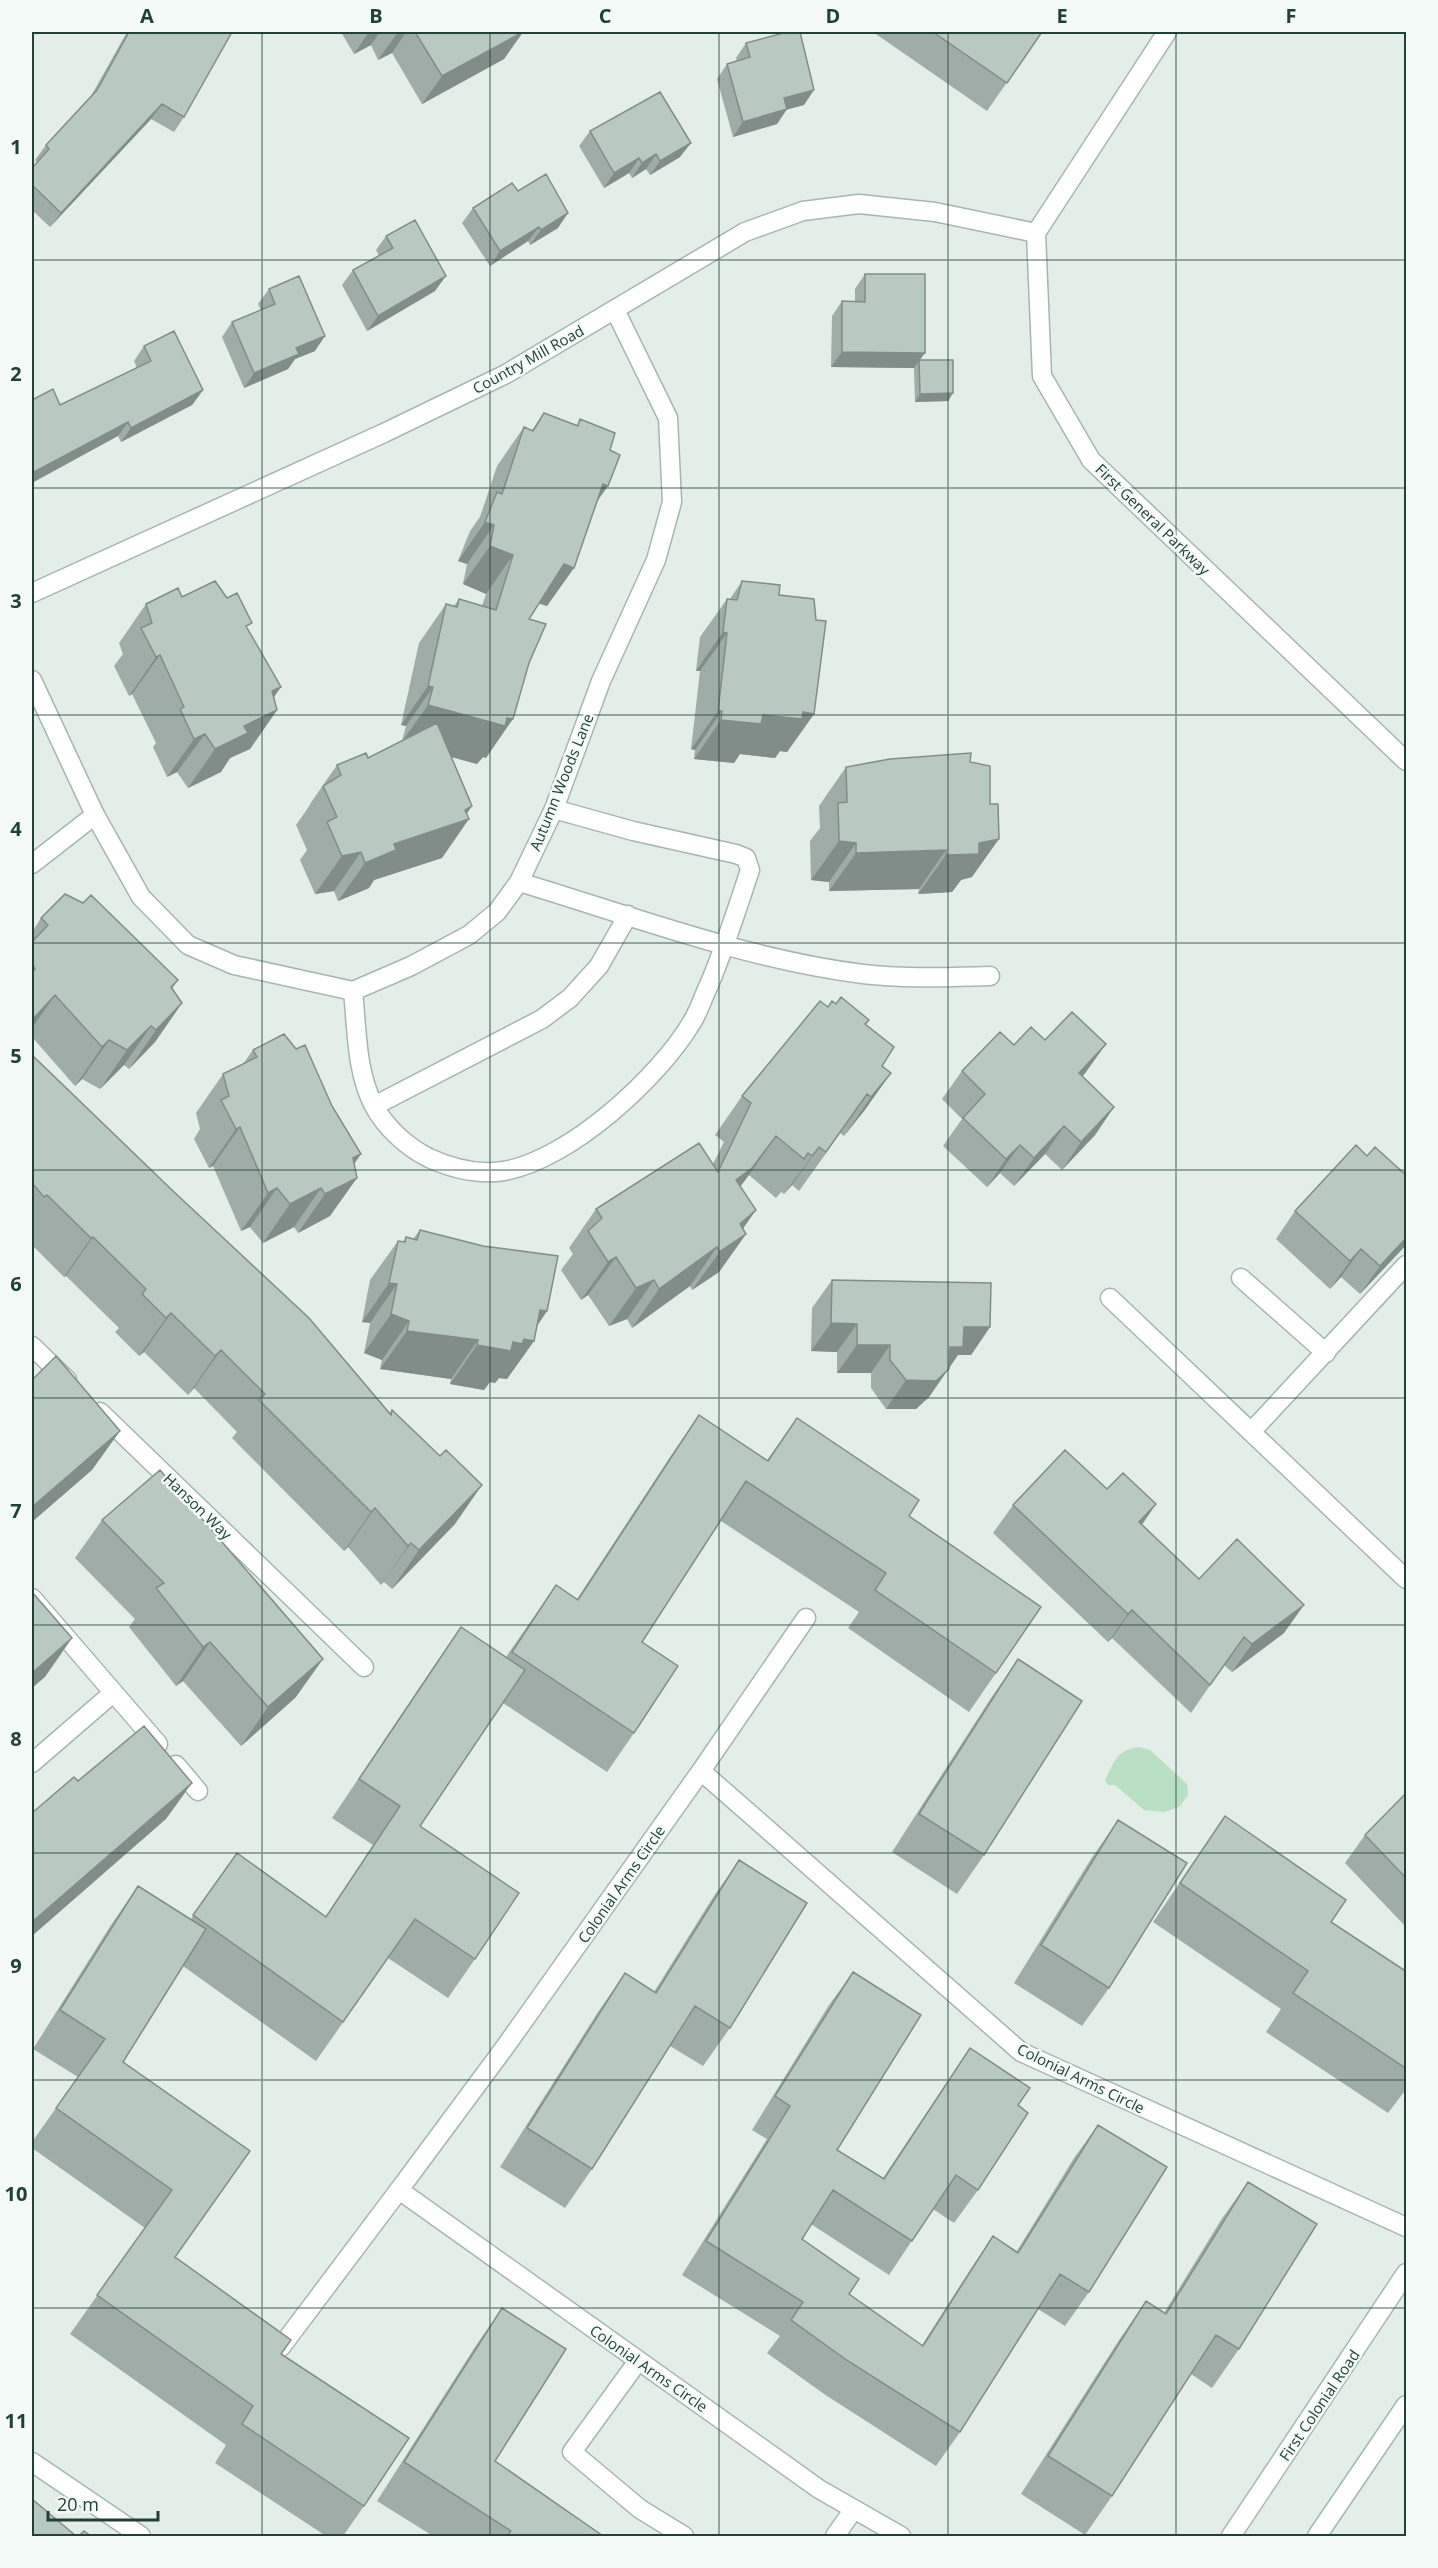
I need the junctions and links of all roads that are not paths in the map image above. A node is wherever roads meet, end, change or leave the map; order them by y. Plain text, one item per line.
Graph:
1 (1167, 32) edge
2 (1036, 233) junction
3 (615, 310) junction
4 (32, 593) edge
5 (32, 680) edge
6 (1407, 761) edge
7 (554, 809) junction
8 (95, 815) junction
9 (32, 864) edge
10 (519, 882) junction
11 (628, 915) junction
12 (726, 945) junction
13 (990, 976) dead end
14 (353, 991) junction
15 (374, 1106) junction
16 (1407, 1265) edge
17 (1242, 1278) dead end
18 (1110, 1298) dead end
19 (32, 1346) edge
20 (1326, 1353) junction
21 (1251, 1432) junction
22 (1407, 1579) edge
23 (32, 1598) edge
24 (806, 1618) dead end
25 (364, 1667) dead end
26 (113, 1693) junction
27 (32, 1763) edge
28 (701, 1771) junction
29 (198, 1791) dead end
30 (399, 2190) junction
31 (1407, 2227) edge
32 (1407, 2273) edge
33 (281, 2347) edge
34 (639, 2361) junction
35 (1407, 2405) edge
36 (32, 2462) edge
37 (854, 2509) junction
38 (141, 2536) edge
39 (684, 2536) edge
40 (835, 2536) edge
41 (901, 2536) edge
42 (1231, 2536) edge
43 (1317, 2536) edge

1 - 2 street
2 - 3 street, Country Mill Road
2 - 6 street, First General Parkway
3 - 4 street, Country Mill Road
3 - 7 street, Autumn Woods Lane
5 - 8 street
7 - 10 street, Autumn Woods Lane
7 - 12 street
8 - 9 street
8 - 14 street
10 - 11 street
10 - 14 street, Autumn Woods Lane
11 - 12 street
11 - 15 street
12 - 13 street
12 - 15 street
14 - 15 street
16 - 20 street
17 - 20 street
18 - 21 street
19 - 25 street, Hanson Way
20 - 21 street
21 - 22 street
23 - 26 street
24 - 28 street
26 - 27 street
26 - 29 street
28 - 30 street, Colonial Arms Circle
28 - 31 street, Colonial Arms Circle
30 - 33 street
30 - 34 street, Colonial Arms Circle
32 - 42 street, First Colonial Road
34 - 37 street, Colonial Arms Circle
34 - 39 street
35 - 43 street
36 - 38 street
37 - 40 street
37 - 41 street, Colonial Arms Circle

